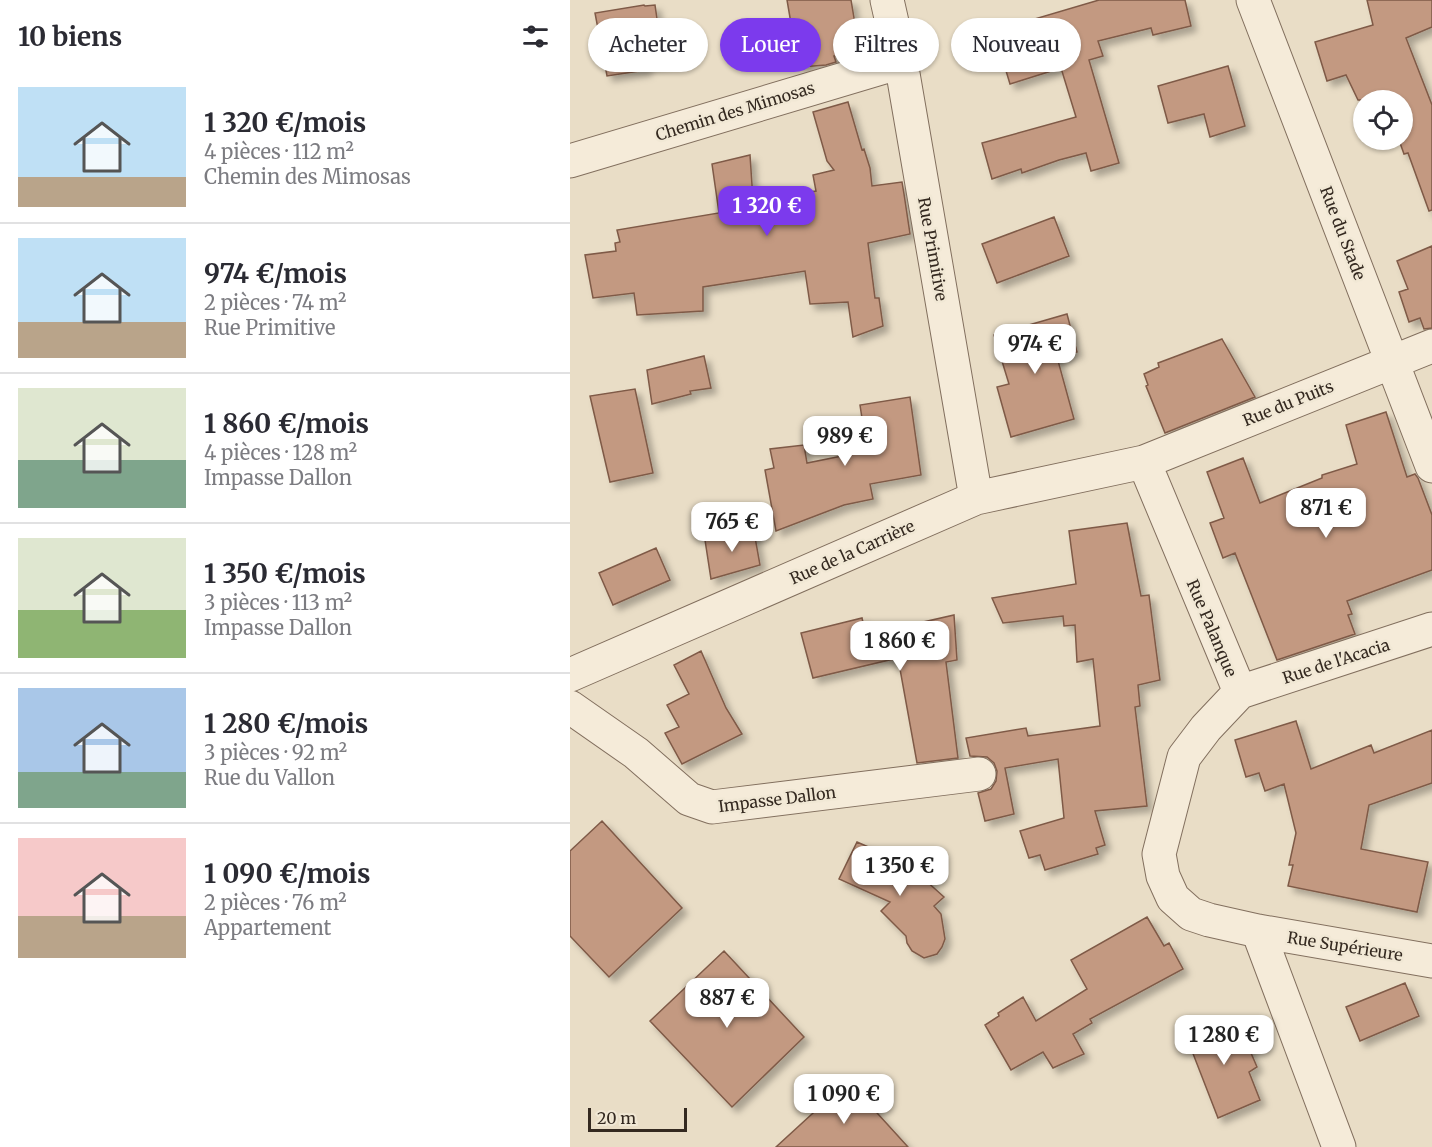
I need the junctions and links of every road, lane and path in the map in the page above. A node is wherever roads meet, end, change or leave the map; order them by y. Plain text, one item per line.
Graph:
1 (888, 0) edge
2 (1253, 0) edge
3 (892, 18) edge
4 (868, 72) edge
5 (903, 72) edge
6 (570, 161) edge
7 (1432, 346) edge
8 (1392, 361) junction
9 (1144, 462) junction
10 (1432, 466) edge
11 (976, 498) junction
12 (1432, 629) edge
13 (570, 675) edge
14 (1240, 692) junction
15 (570, 707) edge
16 (979, 774) dead end
17 (1258, 932) junction
18 (1432, 960) edge
19 (1339, 1147) edge

1 - 3 street, Rue Primitive
2 - 8 street, Rue du Stade
4 - 6 street, Chemin des Mimosas
5 - 11 street, Rue Primitive
7 - 8 street, Rue du Puits
8 - 9 street, Rue du Puits
8 - 10 street, Rue du Stade
9 - 11 street, Rue de la Carrière
9 - 14 street, Rue Palanque
11 - 13 street, Rue de la Carrière
12 - 14 street, Rue de l'Acacia
14 - 17 street, Rue Palanque
15 - 16 street, Impasse Dallon
17 - 18 street, Rue Supérieure
17 - 19 street

